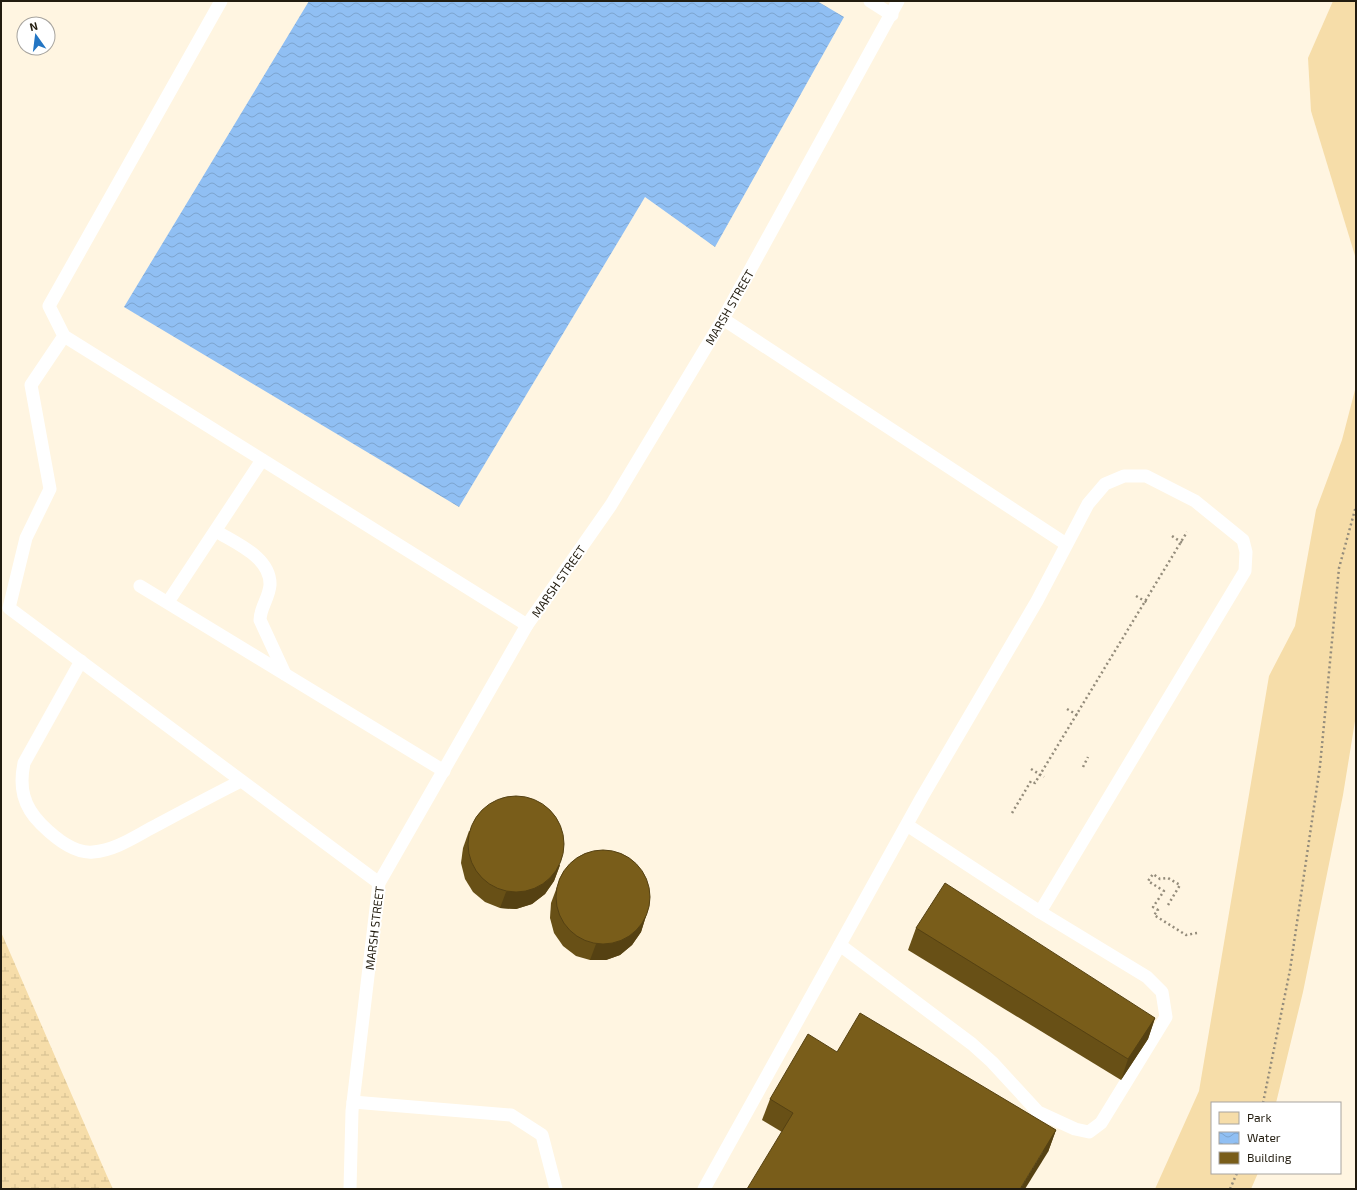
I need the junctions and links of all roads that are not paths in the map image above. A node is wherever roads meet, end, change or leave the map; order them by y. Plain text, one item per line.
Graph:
1 (222, 1) edge
2 (870, 1) edge
3 (898, 1) edge
4 (892, 15) junction
5 (723, 319) junction
6 (64, 336) junction
7 (262, 460) junction
8 (216, 530) junction
9 (1066, 544) junction
10 (140, 586) dead end
11 (168, 602) junction
12 (527, 625) junction
13 (80, 661) junction
14 (285, 674) junction
15 (444, 771) junction
16 (241, 780) junction
17 (907, 825) junction
18 (379, 883) junction
19 (1040, 912) junction
20 (840, 945) junction
21 (353, 1102) junction
22 (350, 1189) edge
23 (556, 1189) edge
24 (704, 1189) edge

1 - 6 lane
2 - 4 lane
3 - 4 lane, MARSH STREET
4 - 5 lane, MARSH STREET
5 - 9 lane
5 - 12 lane, MARSH STREET
6 - 7 lane
6 - 13 lane
7 - 8 lane
7 - 12 lane
8 - 11 lane
8 - 14 lane
9 - 17 lane
9 - 19 lane
10 - 11 lane
11 - 14 lane
12 - 15 lane, MARSH STREET
13 - 16 lane
13 - 16 lane
14 - 15 lane
15 - 18 lane, MARSH STREET
16 - 18 lane
17 - 19 lane
17 - 20 lane
18 - 21 lane, MARSH STREET
19 - 20 lane
20 - 24 lane
21 - 22 lane, MARSH STREET
21 - 23 lane

